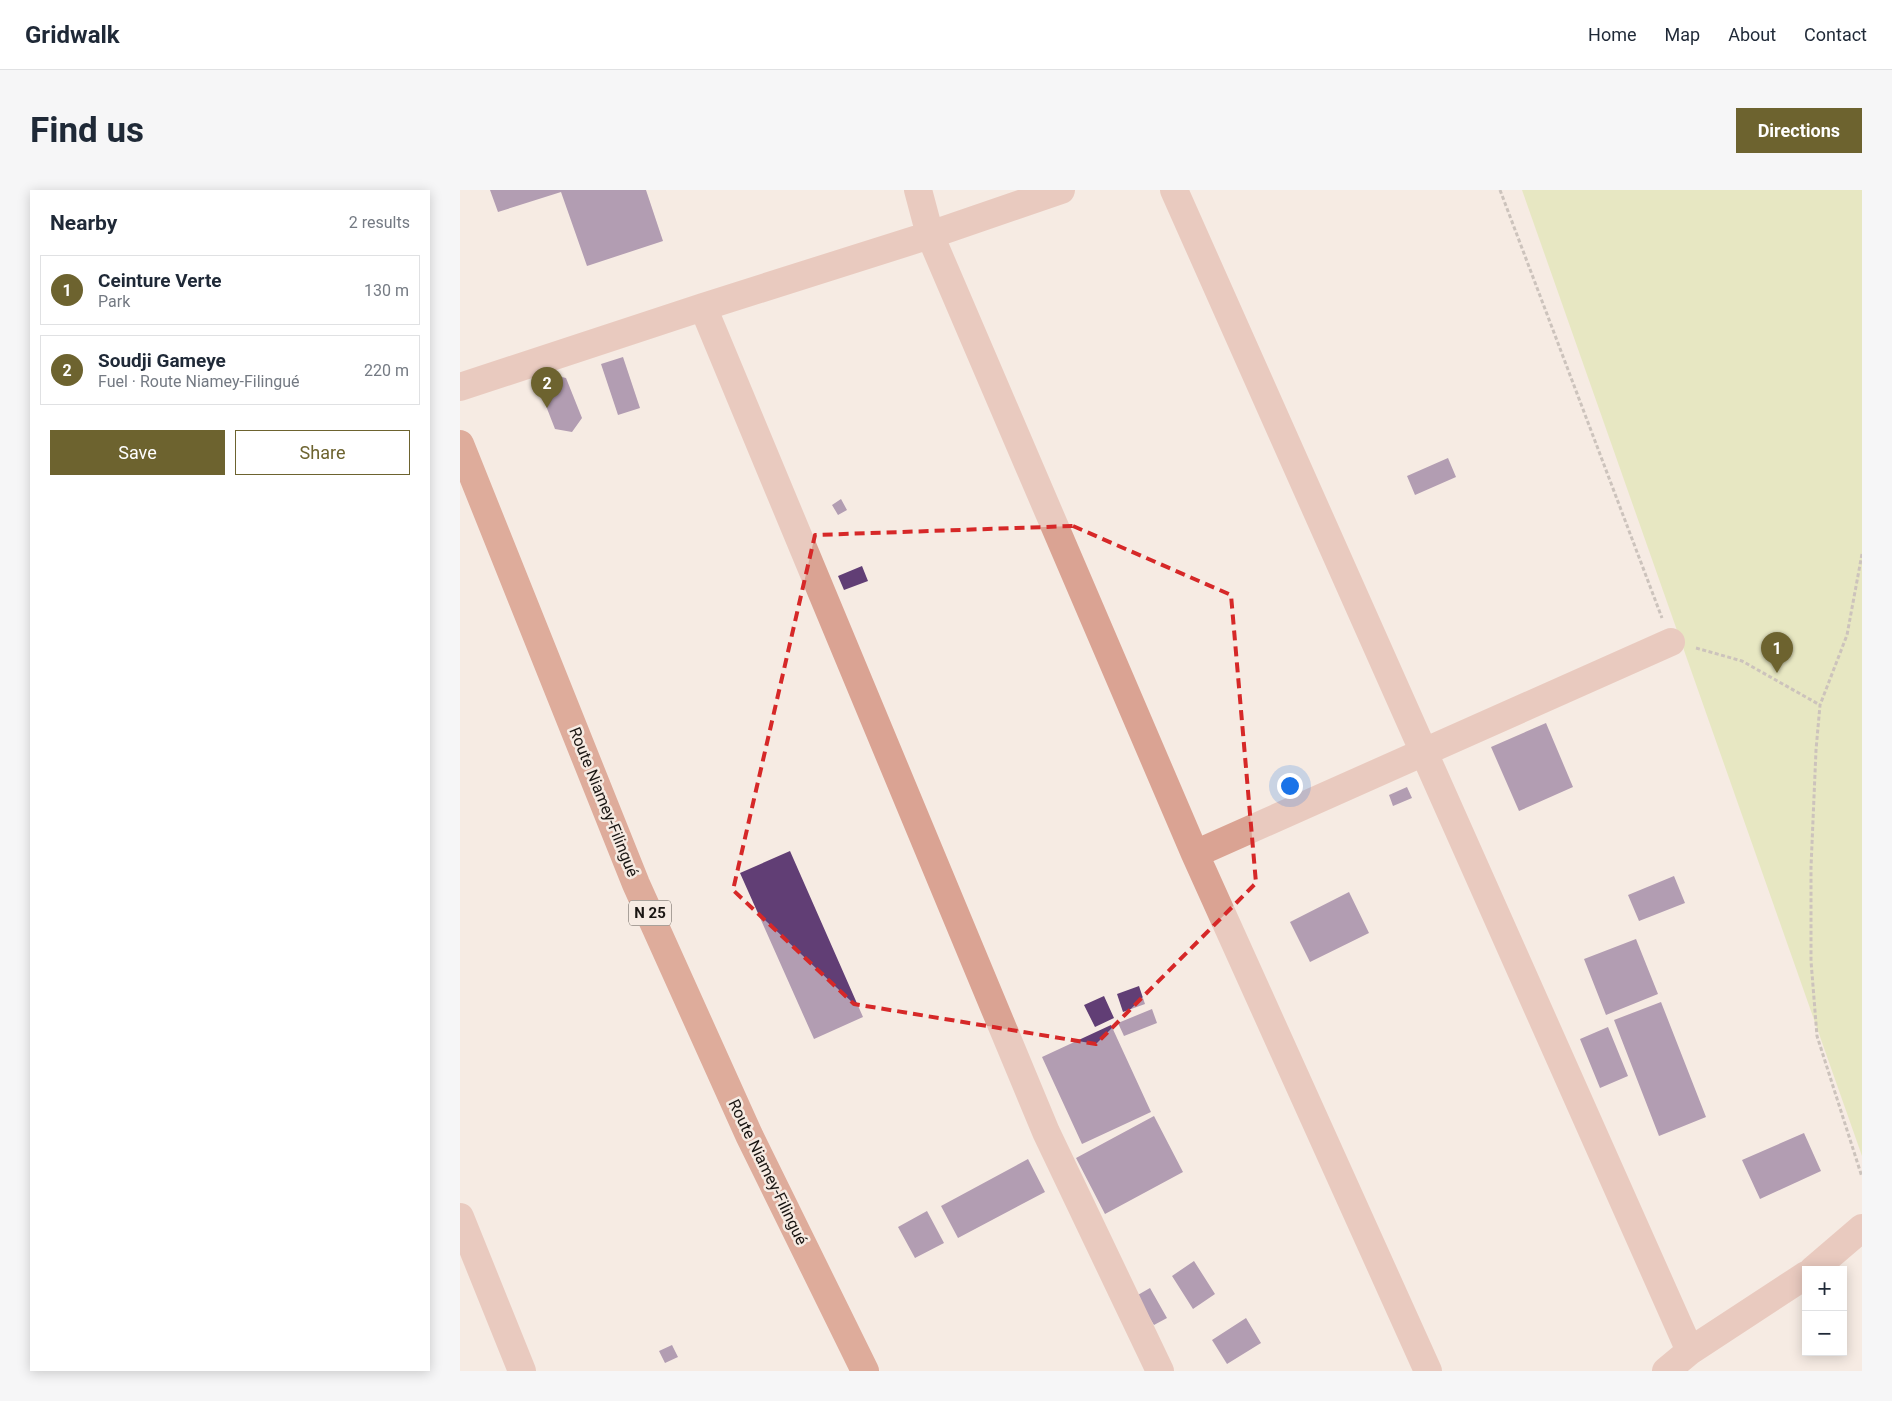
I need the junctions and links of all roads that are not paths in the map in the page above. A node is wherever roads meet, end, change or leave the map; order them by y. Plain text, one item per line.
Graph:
1 (918, 190) edge
2 (1061, 190) edge
3 (1174, 190) edge
4 (930, 235) junction
5 (703, 306) junction
6 (460, 387) edge
7 (460, 444) edge
8 (1671, 642) road end
9 (1424, 752) junction
10 (1195, 854) junction
11 (460, 1217) edge
12 (1862, 1228) edge
13 (1818, 1266) edge
14 (1802, 1278) edge
15 (1690, 1351) junction
16 (522, 1371) edge
17 (865, 1371) edge
18 (1160, 1371) edge
19 (1428, 1371) edge
20 (1666, 1371) edge

1 - 4 street
2 - 4 street
3 - 9 street
4 - 5 street
4 - 10 street
5 - 6 street
5 - 18 street
7 - 17 main road, Route Niamey-Filingué / N 25
8 - 9 street
9 - 10 street
9 - 15 street
10 - 19 street
11 - 16 street
12 - 13 street
14 - 15 street
15 - 20 street

